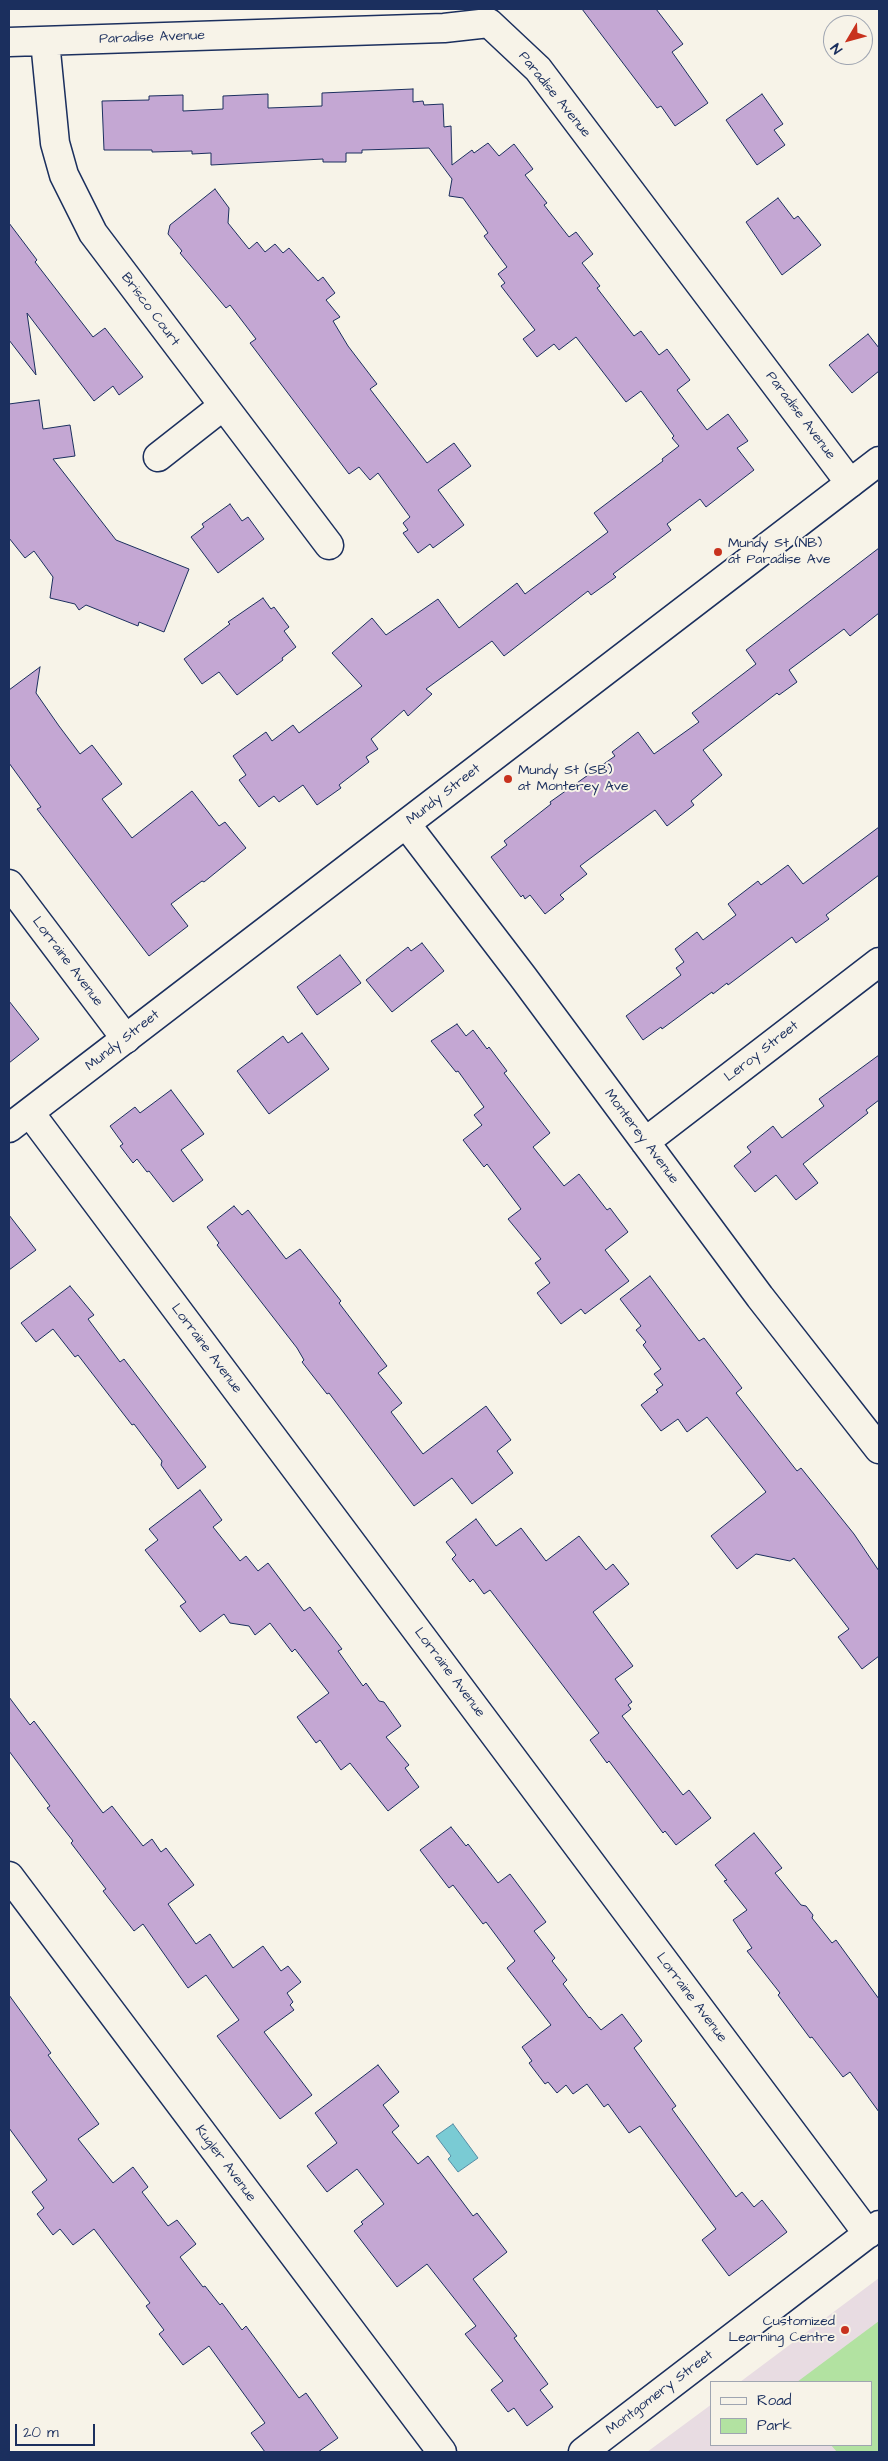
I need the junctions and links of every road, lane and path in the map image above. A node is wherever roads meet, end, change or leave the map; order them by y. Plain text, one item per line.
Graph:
1 (45, 41) junction
2 (9, 42) edge
3 (223, 406) junction
4 (158, 456) dead end
5 (879, 461) edge
6 (850, 483) junction
7 (329, 545) dead end
8 (406, 824) junction
9 (9, 884) edge
10 (879, 962) edge
11 (126, 1039) junction
12 (19, 1121) edge
13 (644, 1142) junction
14 (879, 1449) edge
15 (9, 1876) edge
16 (874, 2229) edge
17 (442, 2452) edge
18 (583, 2452) edge

1 - 2 street, Paradise Avenue
1 - 3 street, Brisco Court
1 - 6 street, Paradise Avenue
3 - 4 street
3 - 7 street, Brisco Court
5 - 6 street, Mundy Street
6 - 8 street, Mundy Street
8 - 11 street, Mundy Street
8 - 13 street, Monterey Avenue
9 - 11 street, Lorraine Avenue
10 - 13 street, Leroy Street
11 - 12 street, Mundy Street
12 - 16 street, Lorraine Avenue
13 - 14 street, Monterey Avenue
15 - 17 street, Kugler Avenue
16 - 18 street, Montgomery Street

